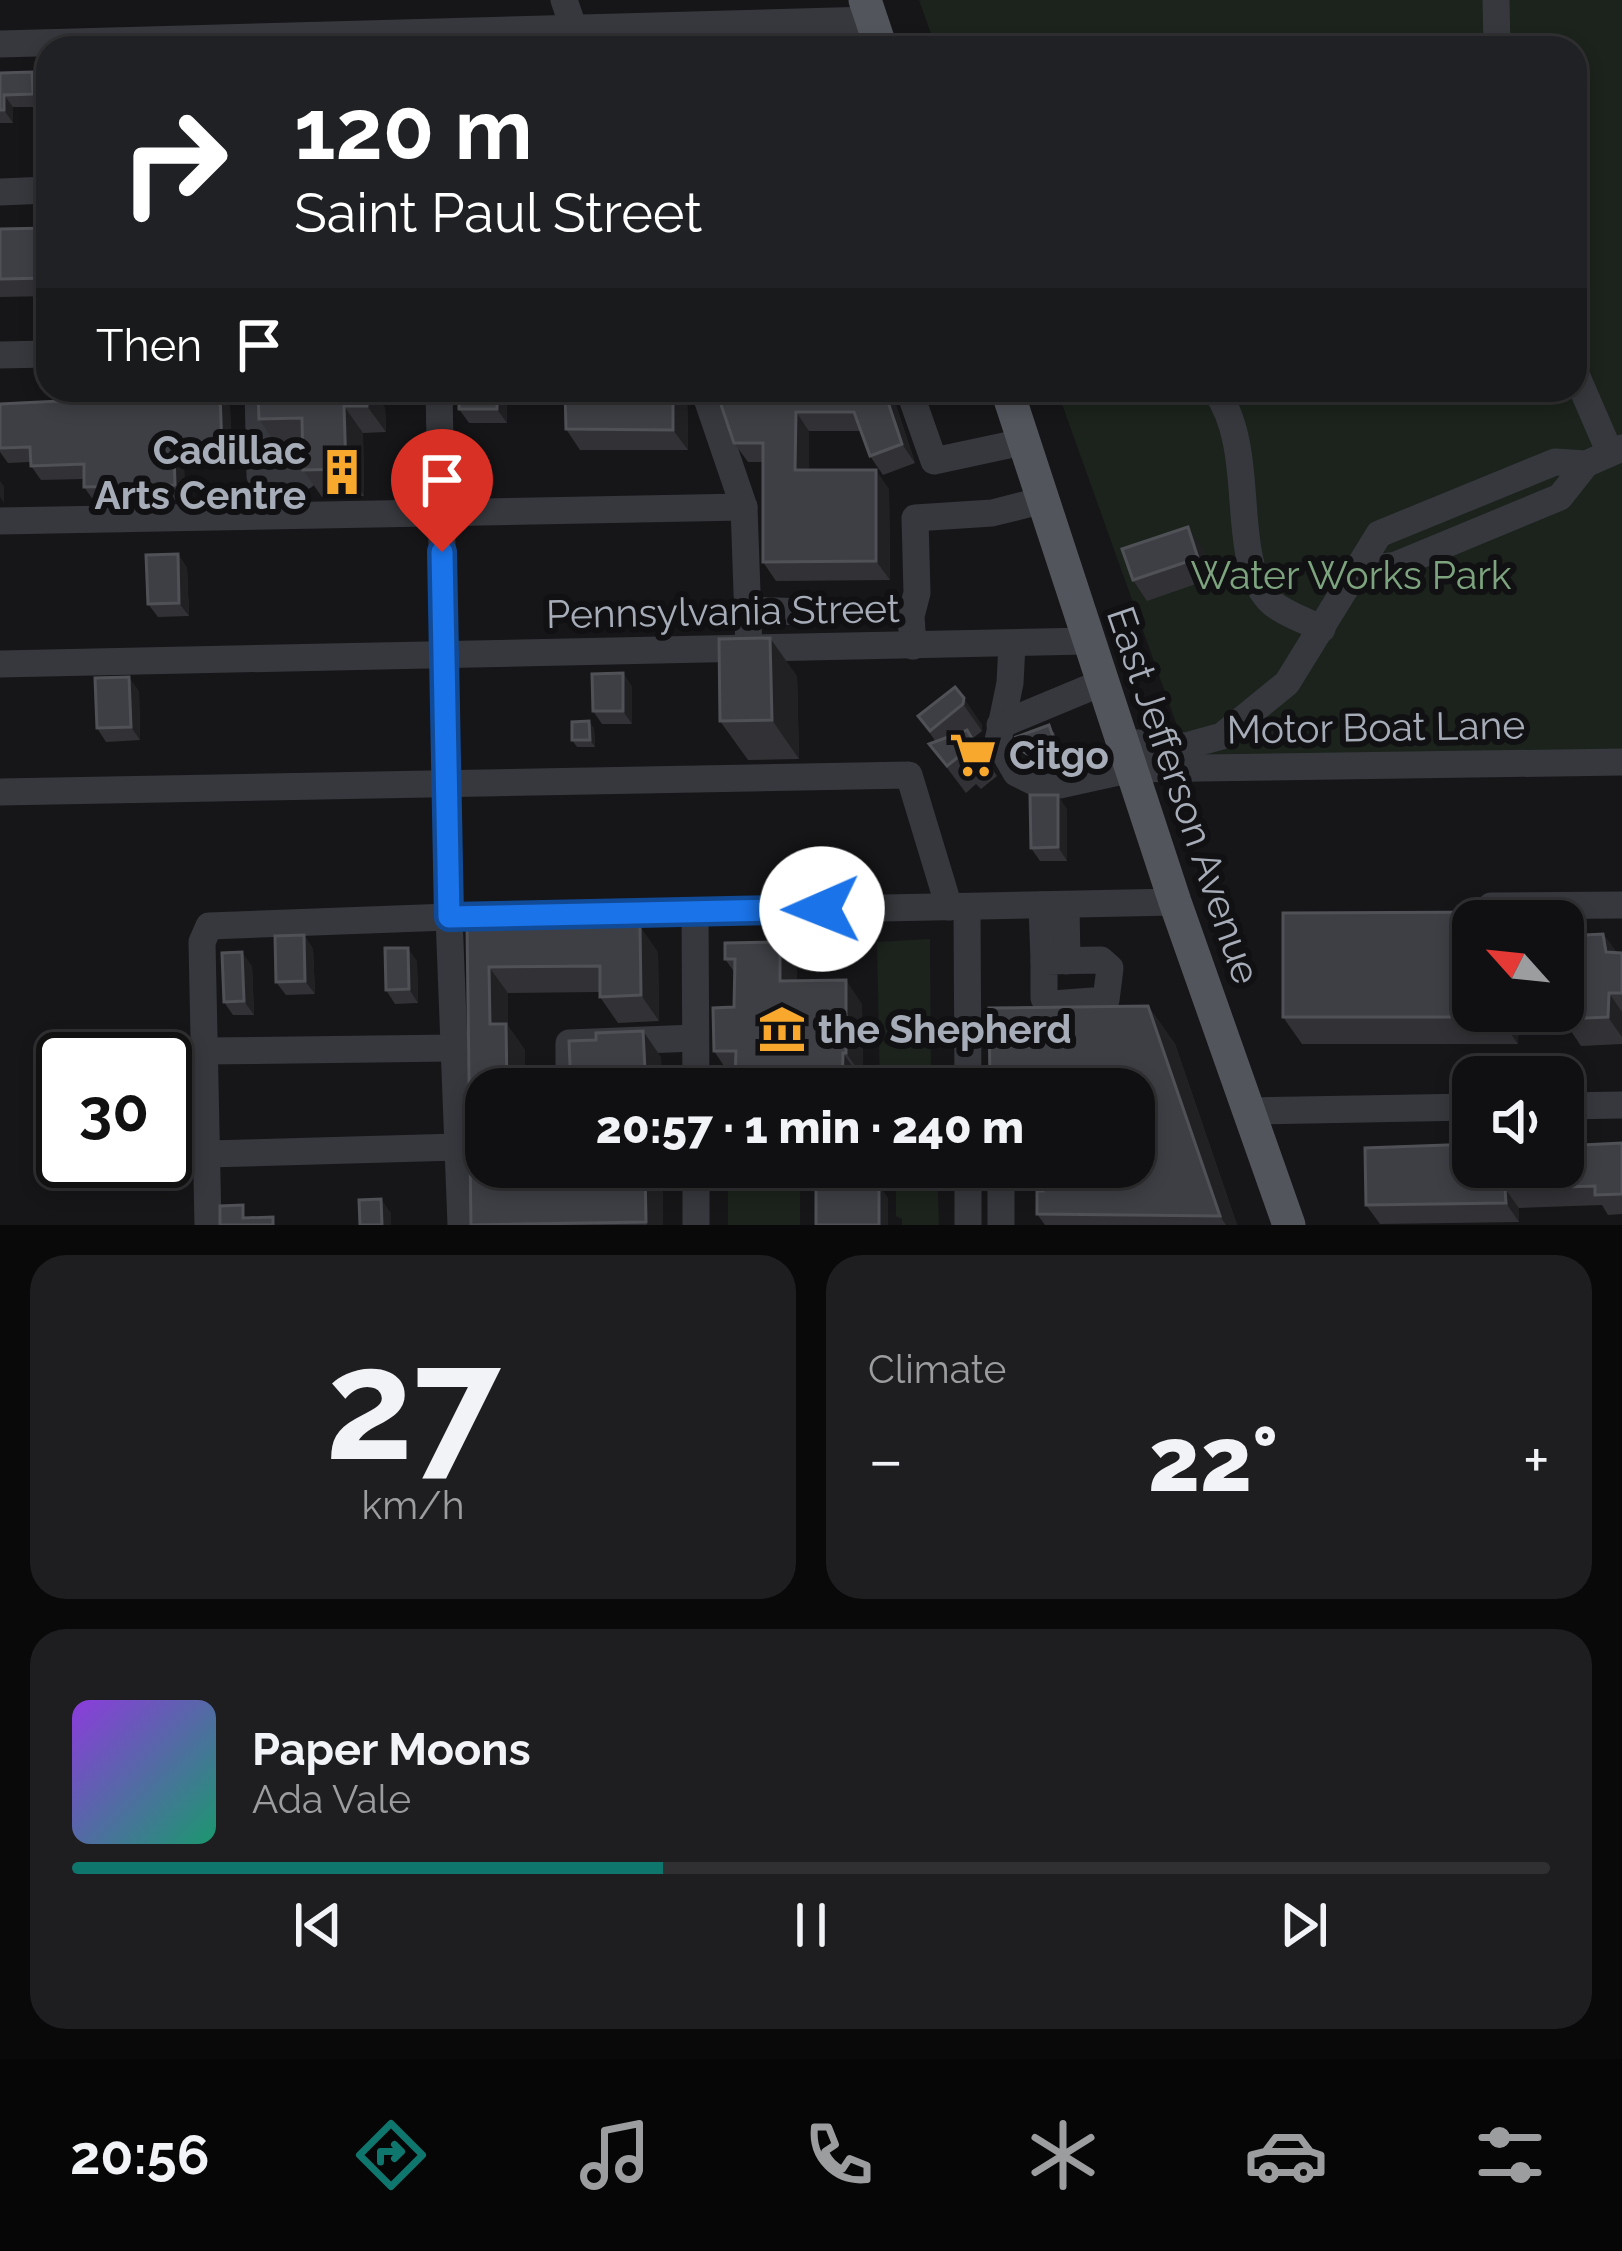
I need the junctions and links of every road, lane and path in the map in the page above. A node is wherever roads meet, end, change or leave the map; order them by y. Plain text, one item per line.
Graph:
1 (564, 0) edge
2 (1496, 0) edge
3 (872, 23) edge
4 (576, 36) edge
5 (734, 36) edge
6 (1497, 36) edge
7 (0, 44) edge
8 (36, 44) edge
9 (36, 190) edge
10 (0, 192) edge
11 (36, 354) edge
12 (0, 355) edge
13 (258, 402) edge
14 (439, 402) edge
15 (708, 402) edge
16 (913, 402) edge
17 (1011, 402) edge
18 (1223, 402) edge
19 (1586, 402) edge
20 (1023, 442) junction
21 (1606, 455) edge
22 (304, 476) edge
23 (1040, 501) junction
24 (744, 507) junction
25 (442, 514) junction
26 (0, 520) edge
27 (747, 610) junction
28 (806, 612) dead end
29 (1322, 629) junction
30 (1087, 640) junction
31 (1012, 644) junction
32 (913, 646) junction
33 (748, 649) junction
34 (444, 655) junction
35 (0, 664) edge
36 (1101, 683) junction
37 (1000, 725) junction
38 (1126, 756) junction
39 (1622, 763) edge
40 (446, 782) junction
41 (0, 792) edge
42 (1174, 902) junction
43 (1622, 904) edge
44 (1054, 905) junction
45 (1584, 905) edge
46 (958, 907) junction
47 (695, 911) junction
48 (449, 917) junction
49 (1055, 961) dead end
50 (695, 1038) junction
51 (454, 1048) junction
52 (205, 1051) junction
53 (569, 1068) edge
54 (696, 1068) edge
55 (967, 1068) edge
56 (1622, 1105) edge
57 (1584, 1106) edge
58 (1452, 1107) edge
59 (1249, 1111) junction
60 (458, 1147) junction
61 (207, 1154) junction
62 (696, 1188) edge
63 (968, 1188) edge
64 (1001, 1188) edge
65 (208, 1225) edge
66 (461, 1225) edge
67 (696, 1225) edge
68 (968, 1225) edge
69 (1000, 1225) edge
70 (1289, 1225) edge

1 - 4 street
2 - 6 street
3 - 5 street
7 - 8 street
9 - 10 street
11 - 12 street
13 - 22 street
14 - 25 street
15 - 24 street
16 - 20 street
17 - 20 main road, East Jefferson Avenue
18 - 29 street
19 - 21 street
20 - 23 main road, East Jefferson Avenue
21 - 29 street
23 - 30 main road, East Jefferson Avenue
23 - 32 street
24 - 25 street
24 - 27 street
25 - 26 street
25 - 34 street
27 - 28 street
27 - 33 street
29 - 38 street
30 - 31 street, Pennsylvania Street
30 - 36 main road, East Jefferson Avenue
31 - 32 street, Pennsylvania Street
31 - 37 street
32 - 33 street, Pennsylvania Street
33 - 34 street, Pennsylvania Street
34 - 35 street, Pennsylvania Street
34 - 40 street
36 - 37 street
36 - 38 main road, East Jefferson Avenue
37 - 38 street
38 - 39 street, Motor Boat Lane
38 - 42 main road, East Jefferson Avenue
40 - 41 street
40 - 46 street
40 - 48 street
42 - 44 street
42 - 59 main road, East Jefferson Avenue
43 - 45 street
44 - 46 street
44 - 49 street
46 - 47 street
46 - 55 street
47 - 48 street
47 - 50 street
48 - 51 street
48 - 52 street
50 - 53 street
50 - 54 street
51 - 52 street
51 - 60 street
52 - 61 street
56 - 57 street
58 - 59 street
59 - 70 main road, East Jefferson Avenue
60 - 61 street
60 - 66 street
61 - 65 street
62 - 67 street
63 - 68 street
64 - 69 street

